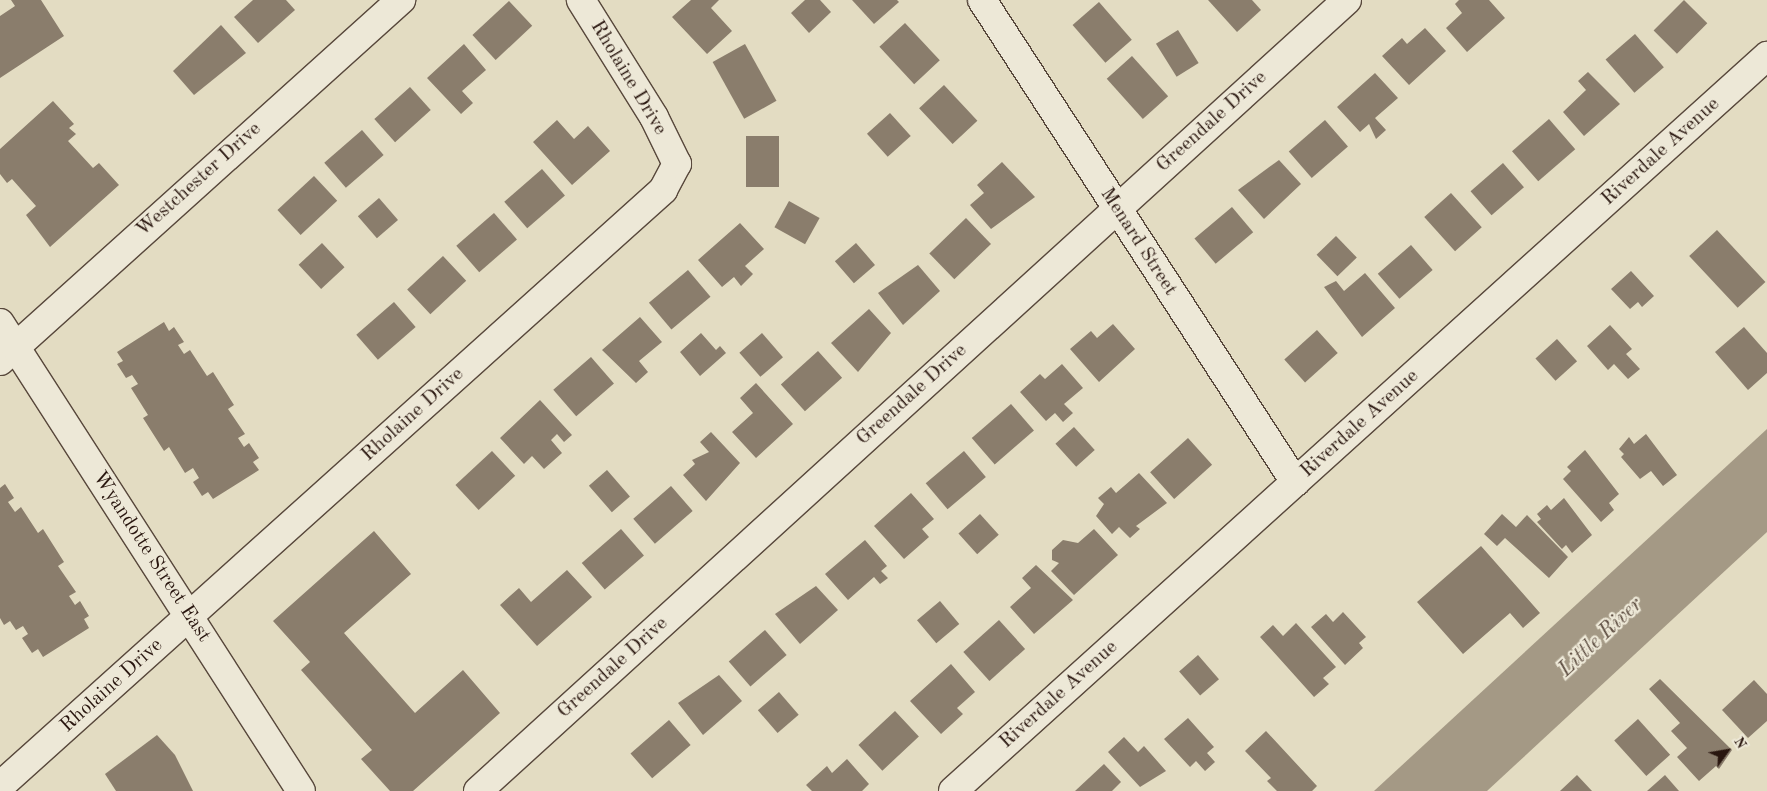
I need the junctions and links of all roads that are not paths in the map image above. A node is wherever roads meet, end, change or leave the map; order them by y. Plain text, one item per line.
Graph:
1 (400, 0) edge
2 (581, 0) edge
3 (982, 0) edge
4 (1347, 0) edge
5 (1767, 56) edge
6 (1116, 208) junction
7 (0, 323) edge
8 (8, 355) edge
9 (1295, 482) junction
10 (189, 616) junction
11 (0, 786) edge
12 (301, 791) edge
13 (478, 791) edge
14 (953, 791) edge

1 - 8 street, Westchester Drive
2 - 10 street, Rholaine Drive
3 - 6 street, Menard Street
4 - 6 street, Greendale Drive
5 - 9 street, Riverdale Avenue
6 - 9 street, Menard Street
6 - 13 street, Greendale Drive
7 - 8 street, Wyandotte Street East
8 - 10 street, Wyandotte Street East
9 - 14 street, Riverdale Avenue
10 - 11 street, Rholaine Drive
10 - 12 street, Wyandotte Street East

